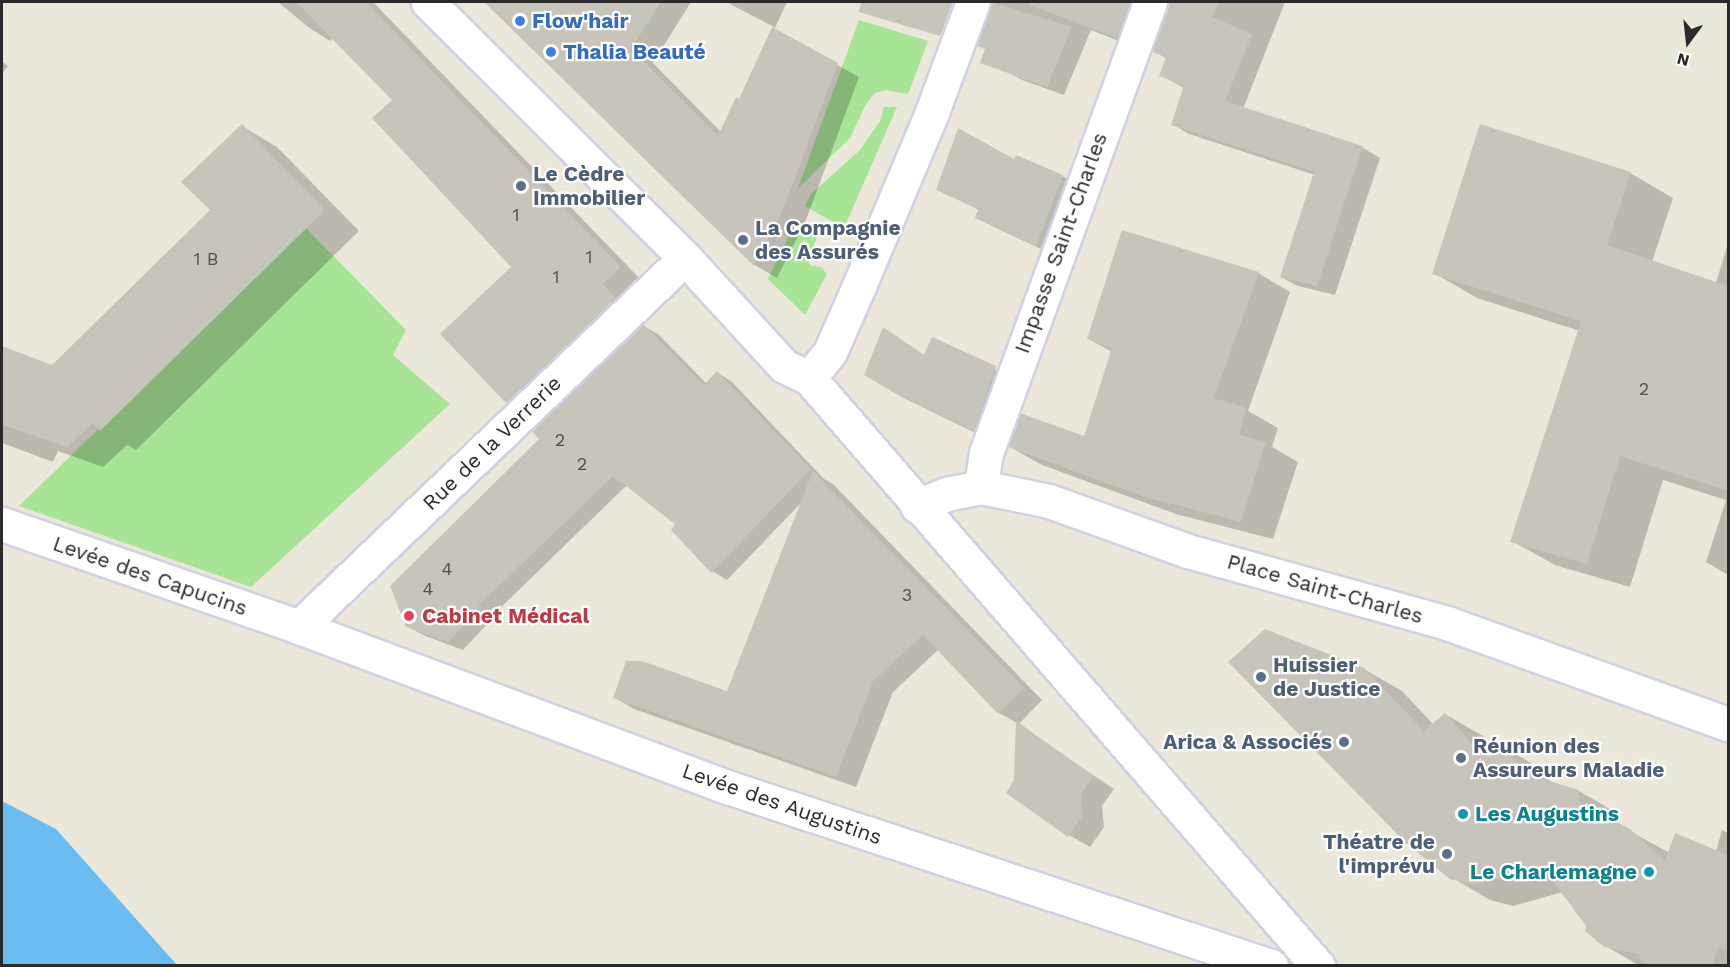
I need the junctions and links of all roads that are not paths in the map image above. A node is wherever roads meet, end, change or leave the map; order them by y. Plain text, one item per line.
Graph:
1 (428, 2) edge
2 (973, 2) edge
3 (1150, 2) edge
4 (685, 258) junction
5 (809, 378) junction
6 (981, 487) junction
7 (917, 506) junction
8 (2, 524) edge
9 (299, 627) junction
10 (1728, 724) edge
11 (1271, 966) edge
12 (1318, 966) edge

1 - 4 street
2 - 5 street
3 - 6 street, Impasse Saint-Charles
4 - 5 street
4 - 9 street, Rue de la Verrerie
5 - 7 street
6 - 7 street, Place Saint-Charles
6 - 10 street, Place Saint-Charles
7 - 12 street
8 - 9 street, Levée des Capucins
9 - 11 street, Levée des Augustins

